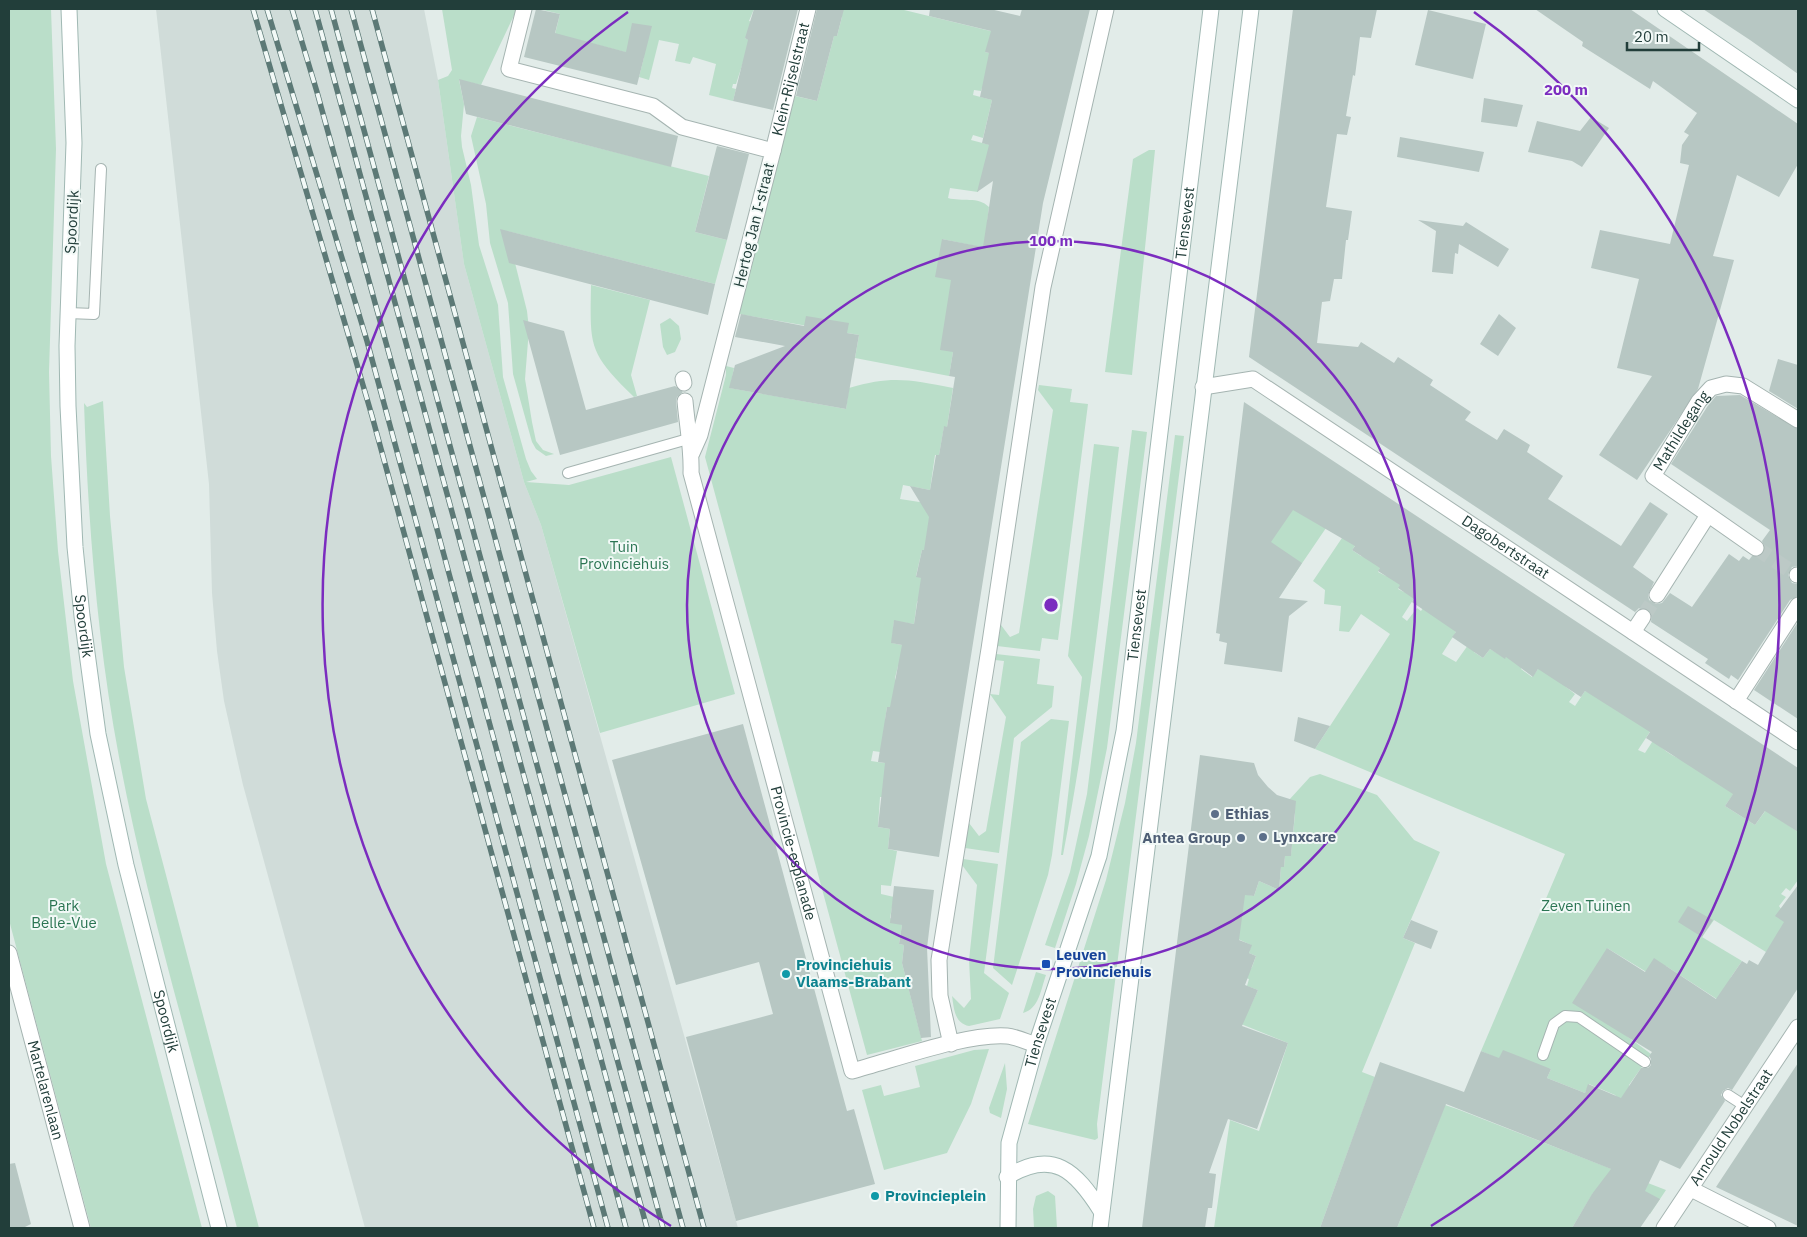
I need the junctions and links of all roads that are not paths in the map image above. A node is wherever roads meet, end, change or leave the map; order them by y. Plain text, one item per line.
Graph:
1 (69, 9) edge
2 (524, 9) edge
3 (808, 9) edge
4 (1106, 9) edge
5 (1211, 9) edge
6 (1251, 9) edge
7 (1665, 9) edge
8 (1798, 100) edge
9 (773, 150) junction
10 (101, 169) dead end
11 (68, 313) junction
12 (1204, 386) junction
13 (685, 401) dead end
14 (1798, 420) edge
15 (690, 446) junction
16 (568, 473) dead end
17 (1708, 516) junction
18 (1756, 548) tunnel mouth
19 (1657, 595) tunnel mouth
20 (1798, 605) edge
21 (1643, 617) tunnel mouth
22 (1633, 632) junction
23 (1736, 701) junction
24 (1798, 742) edge
25 (9, 953) edge
26 (1798, 1030) edge
27 (951, 1044) junction
28 (1036, 1045) junction
29 (1543, 1055) dead end
30 (1645, 1062) dead end
31 (1728, 1095) dead end
32 (1745, 1106) junction
33 (1007, 1177) junction
34 (1691, 1189) junction
35 (1101, 1211) junction
36 (82, 1228) edge
37 (219, 1228) edge
38 (1008, 1228) edge
39 (1100, 1228) edge
40 (1664, 1228) edge
41 (1768, 1228) edge

1 - 11 street, Spoordijk
2 - 9 street, Hertog Jan I-straat
3 - 9 street, Klein-Rijselstraat
4 - 27 street
5 - 28 street, Tiensevest
6 - 12 street
7 - 8 street
9 - 15 street, Hertog Jan I-straat
10 - 11 lane
11 - 37 street, Spoordijk
12 - 22 street, Dagobertstraat
12 - 35 street
13 - 15 street
14 - 17 street, Mathildegang
15 - 16 lane
15 - 27 street, Provincie-esplanade
17 - 18 street, Mathildegang
17 - 19 street
20 - 23 street
21 - 22 street
22 - 23 street, Dagobertstraat
23 - 24 street, Dagobertstraat
25 - 36 street, Martelarenlaan
26 - 32 street, Arnould Nobelstraat
27 - 28 street, Provincie-esplanade
28 - 33 street, Tiensevest
29 - 30 lane
31 - 32 lane
32 - 34 street, Arnould Nobelstraat
33 - 35 street
33 - 38 street, Tiensevest
34 - 40 street, Arnould Nobelstraat
34 - 41 street
35 - 39 street

